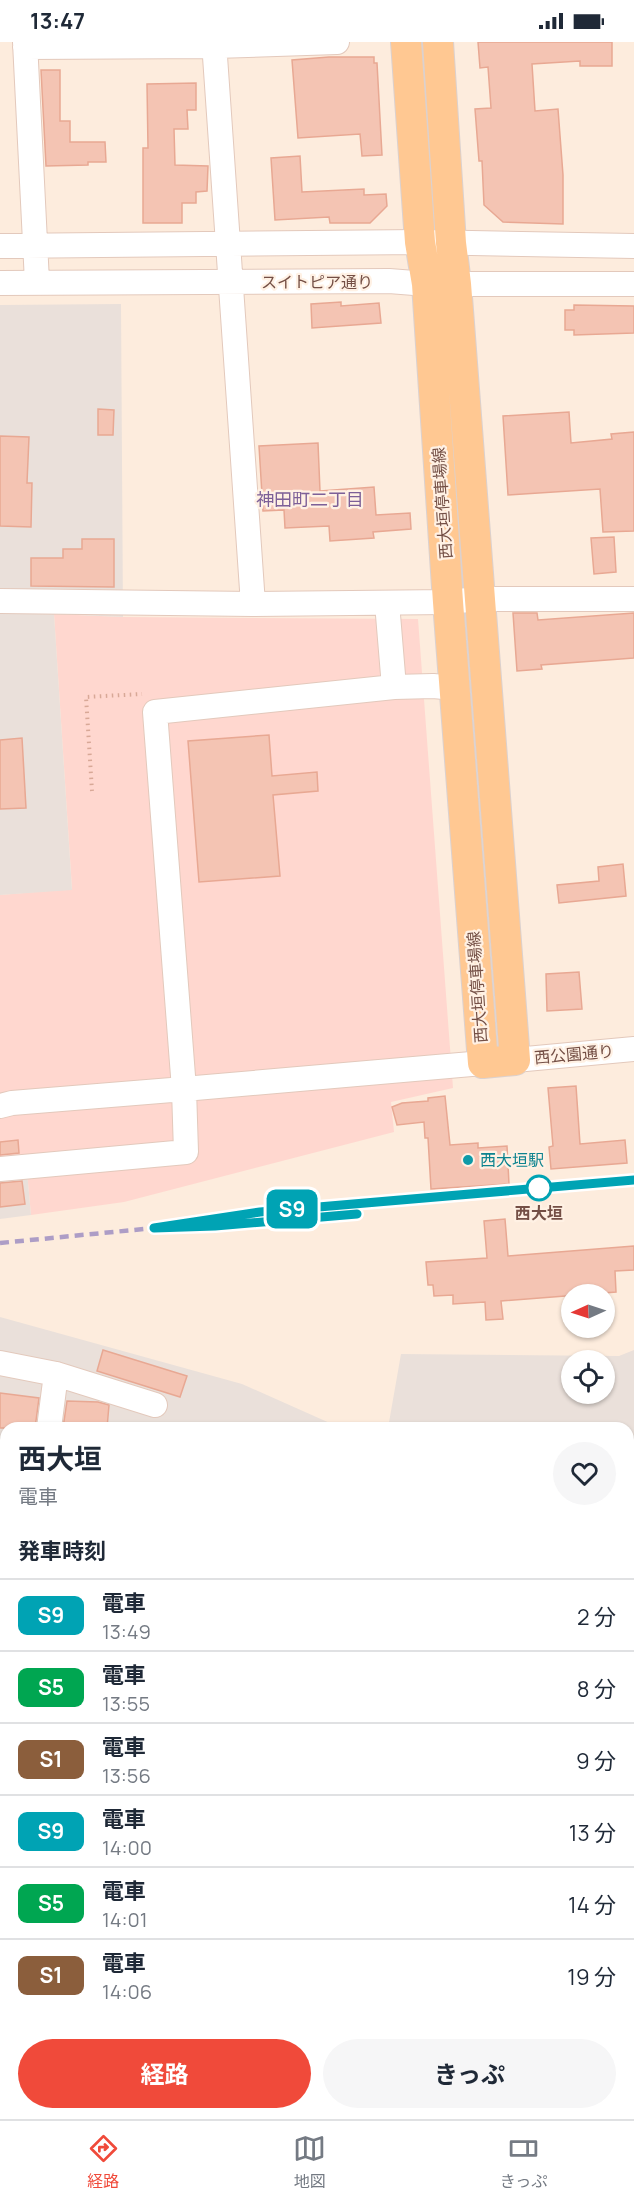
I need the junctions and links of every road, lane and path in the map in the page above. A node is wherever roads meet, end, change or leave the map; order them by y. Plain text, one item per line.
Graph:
1 (337, 42) edge
2 (406, 42) edge
3 (438, 42) edge
4 (25, 44) edge
5 (215, 44) edge
6 (229, 242) junction
7 (420, 242) junction
8 (451, 243) junction
9 (0, 246) edge
10 (34, 246) junction
11 (634, 246) edge
12 (37, 282) junction
13 (230, 282) junction
14 (0, 283) edge
15 (442, 284) junction
16 (634, 284) edge
17 (479, 599) junction
18 (634, 599) edge
19 (0, 601) edge
20 (448, 602) junction
21 (387, 603) junction
22 (253, 604) junction
23 (394, 687) junction
24 (454, 688) junction
25 (155, 712) junction
26 (92, 791) dead end
27 (634, 1049) edge
28 (515, 1060) junction
29 (483, 1063) junction
30 (184, 1089) junction
31 (0, 1106) edge
32 (0, 1169) edge
33 (0, 1363) edge
34 (56, 1374) junction
35 (155, 1405) dead end
36 (51, 1422) edge

1 - 5 street
2 - 7 main road, 西大垣停車場線
3 - 8 main road, 西大垣停車場線
4 - 5 street
4 - 10 street
5 - 6 street
6 - 7 street
6 - 10 street
6 - 13 street
7 - 8 street
7 - 15 main road, 西大垣停車場線
8 - 11 street
8 - 15 main road, 西大垣停車場線
9 - 10 street
10 - 12 street
12 - 13 street, スイトピア通り
12 - 14 street, スイトピア通り
13 - 15 street, スイトピア通り
13 - 22 street
15 - 16 street, スイトピア通り
15 - 17 main road, 西大垣停車場線
15 - 20 main road, 西大垣停車場線
17 - 18 street
17 - 20 street
17 - 28 main road, 西大垣停車場線
19 - 22 street
20 - 21 street
20 - 24 main road, 西大垣停車場線
21 - 22 street
21 - 23 street
23 - 24 street
23 - 25 street
24 - 29 main road, 西大垣停車場線
25 - 26 path
25 - 30 street
27 - 28 street, 西公園通り
28 - 29 main road, 西大垣停車場線
29 - 30 street
30 - 31 street
30 - 32 street
33 - 34 street
34 - 35 street
34 - 36 street

